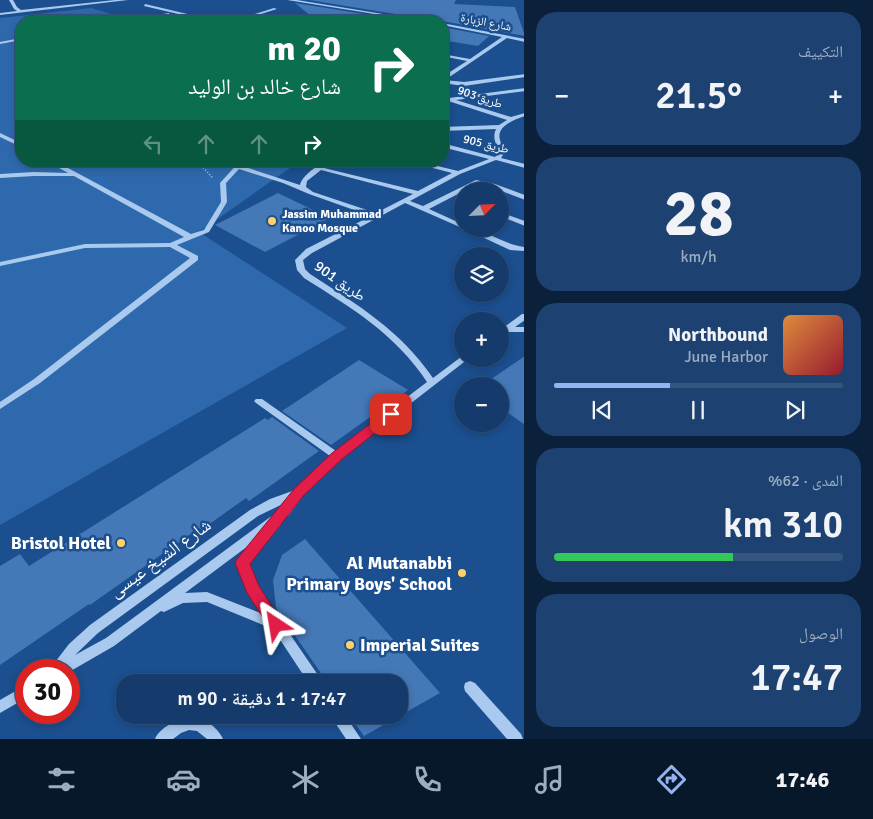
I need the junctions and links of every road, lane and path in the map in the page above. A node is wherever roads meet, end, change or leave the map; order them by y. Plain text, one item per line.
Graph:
1 (12, 0) edge
2 (126, 0) edge
3 (289, 0) edge
4 (145, 5) dead end
5 (274, 9) dead end
6 (21, 12) junction
7 (172, 13) junction
8 (0, 14) edge
9 (162, 15) edge
10 (182, 15) edge
11 (254, 15) edge
12 (385, 15) edge
13 (449, 25) edge
14 (506, 36) junction
15 (15, 40) edge
16 (0, 42) edge
17 (524, 42) edge
18 (449, 56) edge
19 (470, 60) junction
20 (524, 75) edge
21 (449, 76) edge
22 (449, 82) edge
23 (524, 89) edge
24 (450, 99) joint
25 (524, 114) edge
26 (510, 120) junction
27 (500, 127) junction
28 (449, 129) edge
29 (0, 135) edge
30 (15, 142) edge
31 (449, 147) edge
32 (496, 158) junction
33 (524, 166) edge
34 (60, 167) edge
35 (203, 167) edge
36 (237, 167) edge
37 (245, 167) edge
38 (434, 167) edge
39 (319, 168) joint
40 (458, 173) junction
41 (0, 176) edge
42 (76, 176) junction
43 (303, 187) junction
44 (222, 188) junction
45 (453, 193) joint
46 (420, 194) junction
47 (524, 198) edge
48 (406, 201) junction
49 (423, 208) junction
50 (377, 216) junction
51 (509, 218) edge
52 (454, 222) edge
53 (524, 224) edge
54 (190, 237) junction
55 (490, 238) edge
56 (171, 245) junction
57 (524, 249) edge
58 (0, 264) edge
59 (524, 316) edge
60 (509, 327) edge
61 (524, 330) edge
62 (509, 331) edge
63 (454, 366) edge
64 (432, 383) junction
65 (259, 401) dead end
66 (0, 406) edge
67 (336, 456) junction
68 (299, 493) junction
69 (285, 512) junction
70 (142, 619) junction
71 (276, 625) junction
72 (64, 659) edge
73 (80, 659) edge
74 (310, 674) edge
75 (470, 687) dead end
76 (15, 698) edge
77 (0, 707) edge
78 (343, 724) edge
79 (162, 739) edge
80 (216, 739) edge
81 (354, 739) edge
82 (516, 739) edge

1 - 6 street
2 - 6 street
3 - 12 street
4 - 7 street
5 - 11 street
6 - 8 street
7 - 9 street
7 - 10 street
13 - 14 street, شارع الزبارة
14 - 17 street, شارع الزبارة
14 - 19 street
15 - 16 street
18 - 19 street
19 - 21 street
20 - 22 street
23 - 24 street
24 - 26 street, طريق 903
25 - 26 street, طريق 903
26 - 27 street, طريق 903
27 - 28 street, طريق 903
27 - 32 street, طريق 903
29 - 30 street
31 - 32 street, طريق 905
32 - 33 street, طريق 905
32 - 40 street
34 - 42 street
35 - 44 path
36 - 44 street
37 - 43 street
38 - 40 street
39 - 43 street
39 - 46 street
40 - 46 street
41 - 42 street
42 - 54 street
43 - 50 street
44 - 54 street
45 - 47 street
45 - 49 street
46 - 48 street
48 - 49 street
48 - 50 street
49 - 52 street
50 - 64 street, طريق 901
51 - 53 street
54 - 56 street
55 - 57 street
56 - 58 street
56 - 66 street
59 - 60 street
61 - 62 street
63 - 64 street, شارع الشيخ عيسى
64 - 67 street, شارع الشيخ عيسى
65 - 67 street
67 - 68 street, شارع الشيخ عيسى
68 - 69 street, شارع الشيخ عيسى
68 - 72 street, شارع الشيخ عيسى
69 - 70 street, شارع الشيخ عيسى
69 - 71 street
70 - 71 street
70 - 73 street, شارع الشيخ عيسى
71 - 74 street
75 - 82 street
76 - 77 street
78 - 81 street
79 - 80 street

